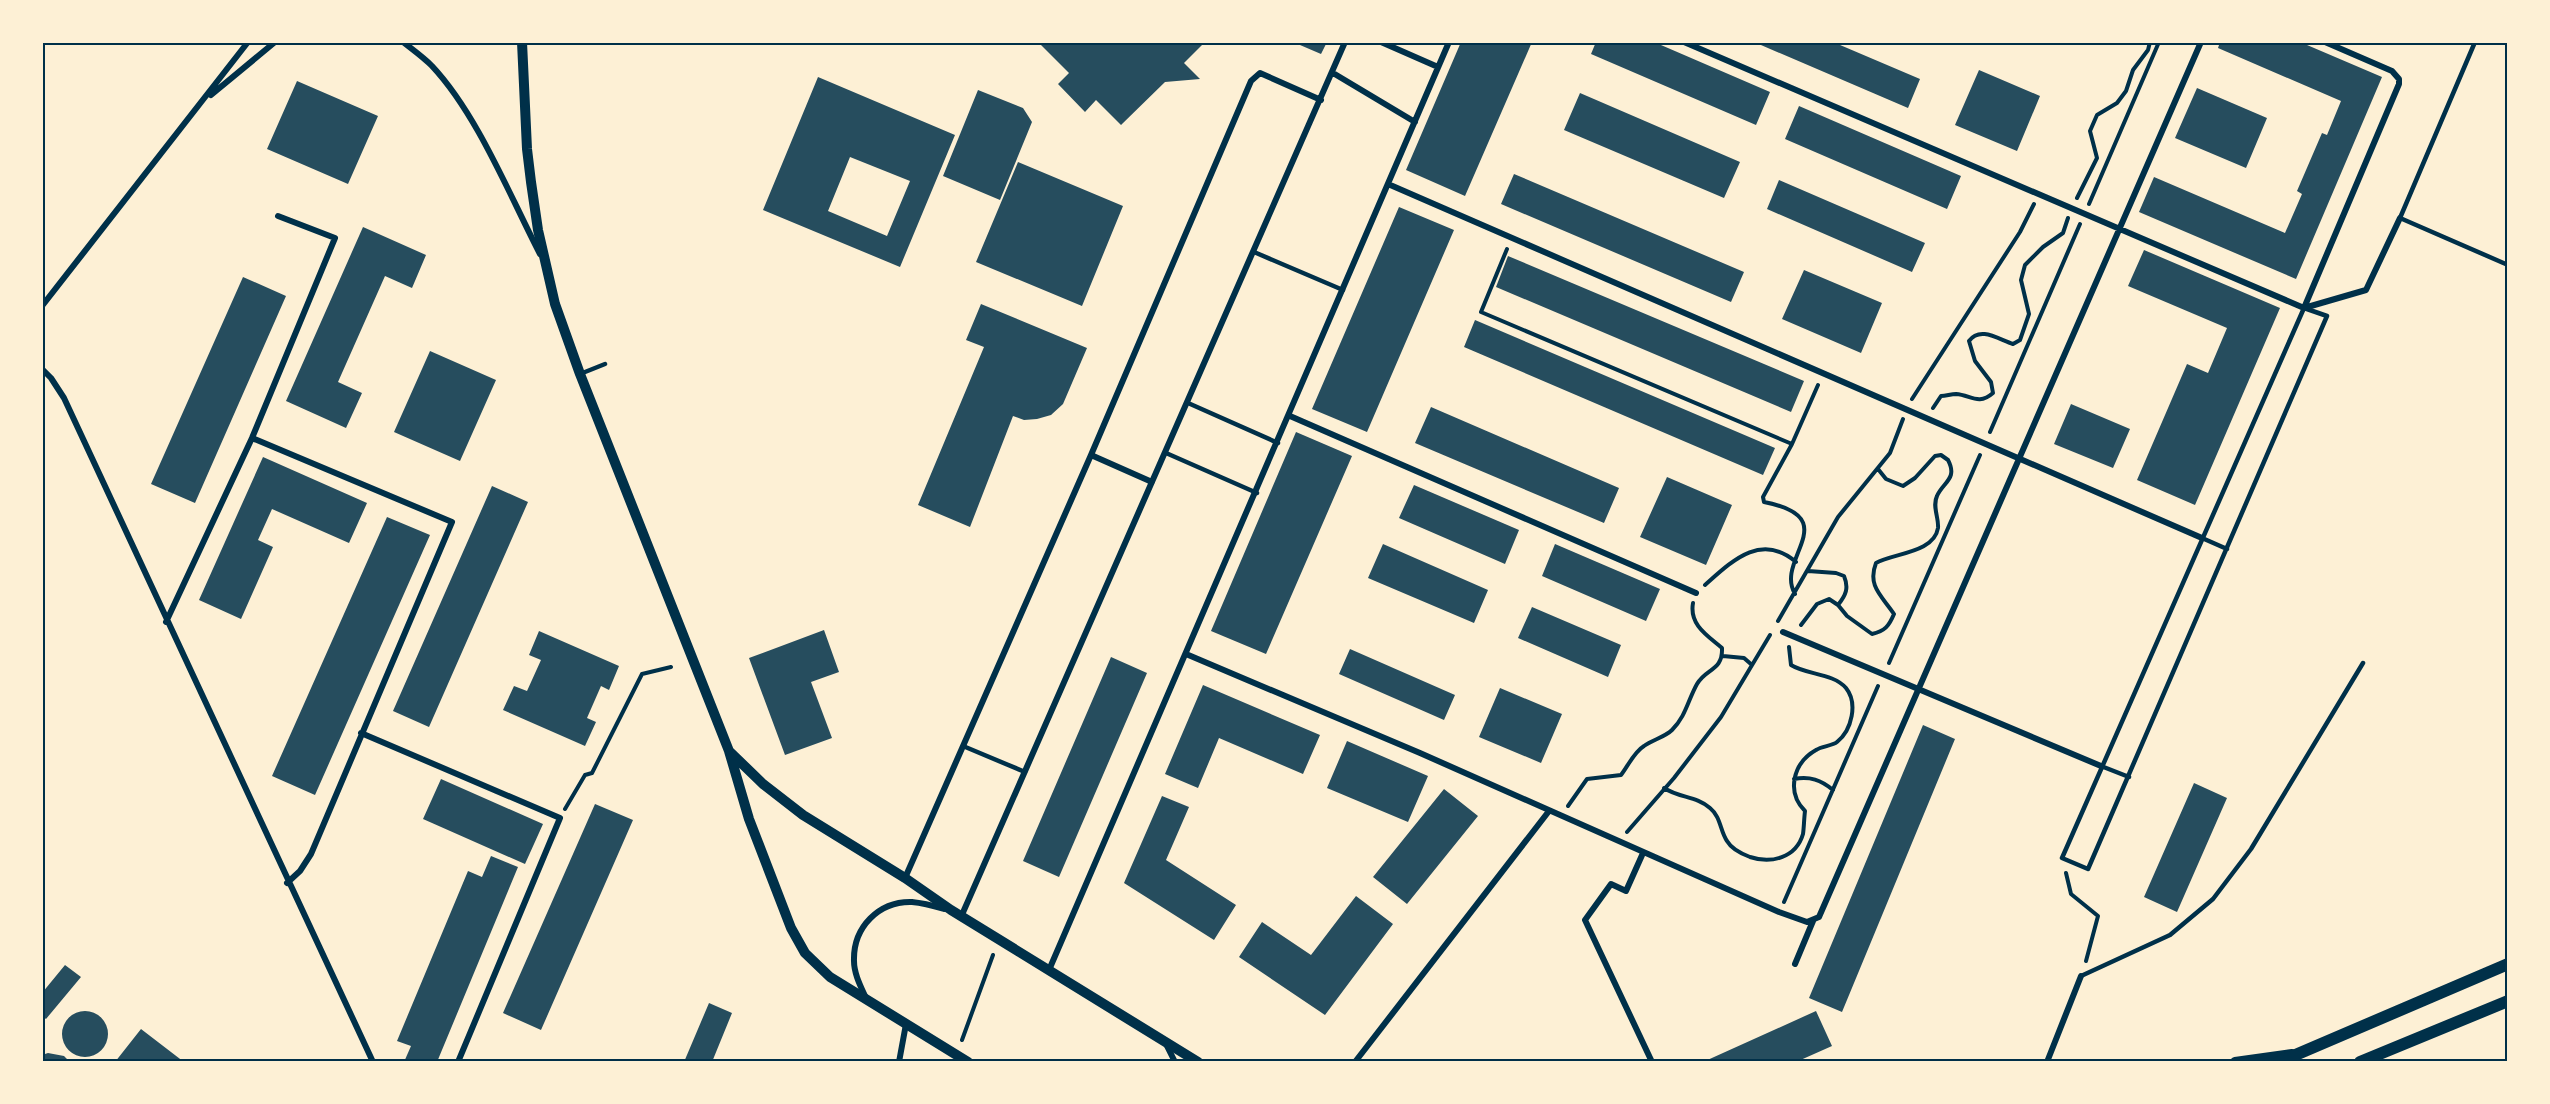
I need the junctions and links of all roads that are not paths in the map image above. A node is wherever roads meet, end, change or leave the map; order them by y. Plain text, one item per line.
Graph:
1 (248, 42) edge
2 (275, 42) edge
3 (403, 42) edge
4 (522, 42) edge
5 (1346, 42) edge
6 (1381, 42) edge
7 (1449, 42) edge
8 (1684, 42) edge
9 (2201, 42) edge
10 (2325, 42) edge
11 (2475, 42) edge
12 (1438, 67) junction
13 (1332, 73) junction
14 (1321, 100) junction
15 (201, 103) junction
16 (1415, 122) junction
17 (1388, 184) junction
18 (278, 216) dead end
19 (2400, 218) junction
20 (2118, 229) junction
21 (1254, 252) junction
22 (546, 265) junction
23 (2508, 265) edge
24 (1343, 290) junction
25 (42, 304) edge
26 (2304, 308) junction
27 (605, 364) dead end
28 (42, 369) edge
29 (580, 375) junction
30 (1188, 403) junction
31 (1290, 416) junction
32 (252, 438) junction
33 (1278, 443) junction
34 (1166, 453) junction
35 (1091, 455) junction
36 (2020, 459) junction
37 (1152, 482) junction
38 (1257, 492) junction
39 (2202, 538) junction
40 (2227, 549) junction
41 (1696, 593) road end
42 (166, 622) junction
43 (1783, 632) dead end
44 (1186, 654) junction
45 (2363, 663) dead end
46 (1919, 690) junction
47 (361, 733) junction
48 (963, 746) junction
49 (729, 751) junction
50 (2101, 766) junction
51 (1025, 772) junction
52 (2128, 777) junction
53 (1549, 811) junction
54 (1643, 853) junction
55 (905, 878) junction
56 (287, 883) junction
57 (951, 910) junction
58 (961, 917) junction
59 (1814, 921) junction
60 (1795, 964) dead end
61 (2508, 964) edge
62 (1049, 970) junction
63 (2081, 976) joint
64 (867, 1000) junction
65 (2508, 1001) edge
66 (906, 1024) junction
67 (1164, 1041) junction
68 (2302, 1053) junction
69 (373, 1062) edge
70 (458, 1062) edge
71 (899, 1062) edge
72 (968, 1062) edge
73 (1175, 1062) edge
74 (1198, 1062) edge
75 (1355, 1062) edge
76 (1652, 1062) edge
77 (2047, 1062) edge
78 (2235, 1062) edge
79 (2279, 1062) edge
80 (2360, 1062) edge

1 - 15 street
2 - 15 street
3 - 22 street
4 - 22 street
5 - 13 street
6 - 12 street
7 - 12 street
8 - 20 street
9 - 20 street
10 - 26 street
11 - 19 lane
12 - 16 street
13 - 14 street
13 - 16 street
14 - 21 street
14 - 35 street
15 - 25 street
16 - 17 street
17 - 24 street
17 - 36 street
18 - 32 street
19 - 23 lane
19 - 26 street
20 - 26 street
20 - 36 street
21 - 24 lane
21 - 30 street
22 - 29 street
24 - 31 street
26 - 39 lane
26 - 40 lane
27 - 29 lane
28 - 42 street
29 - 49 street
30 - 33 lane
30 - 34 street
31 - 33 street
31 - 41 street
32 - 42 street
32 - 47 street
33 - 38 street
34 - 37 street
34 - 38 lane
35 - 37 street
35 - 48 street
36 - 39 street
36 - 46 street
37 - 51 street
38 - 44 street
39 - 40 lane
39 - 50 lane
40 - 52 lane
42 - 56 street
43 - 46 street
44 - 53 street
44 - 62 street
45 - 63 lane
46 - 50 street
46 - 59 street
47 - 56 street
47 - 70 street
48 - 51 lane
48 - 55 street
49 - 55 street
49 - 64 street
50 - 52 lane
50 - 52 lane
51 - 58 street
53 - 54 street
53 - 75 street
54 - 59 street
54 - 76 street
55 - 57 street
56 - 69 street
57 - 58 street
57 - 64 street
58 - 62 street
59 - 60 street
61 - 68 main road
62 - 67 street
63 - 77 street
64 - 66 street
65 - 80 main road
66 - 71 street
66 - 72 street
67 - 73 street
67 - 74 street
68 - 78 street
68 - 79 main road

